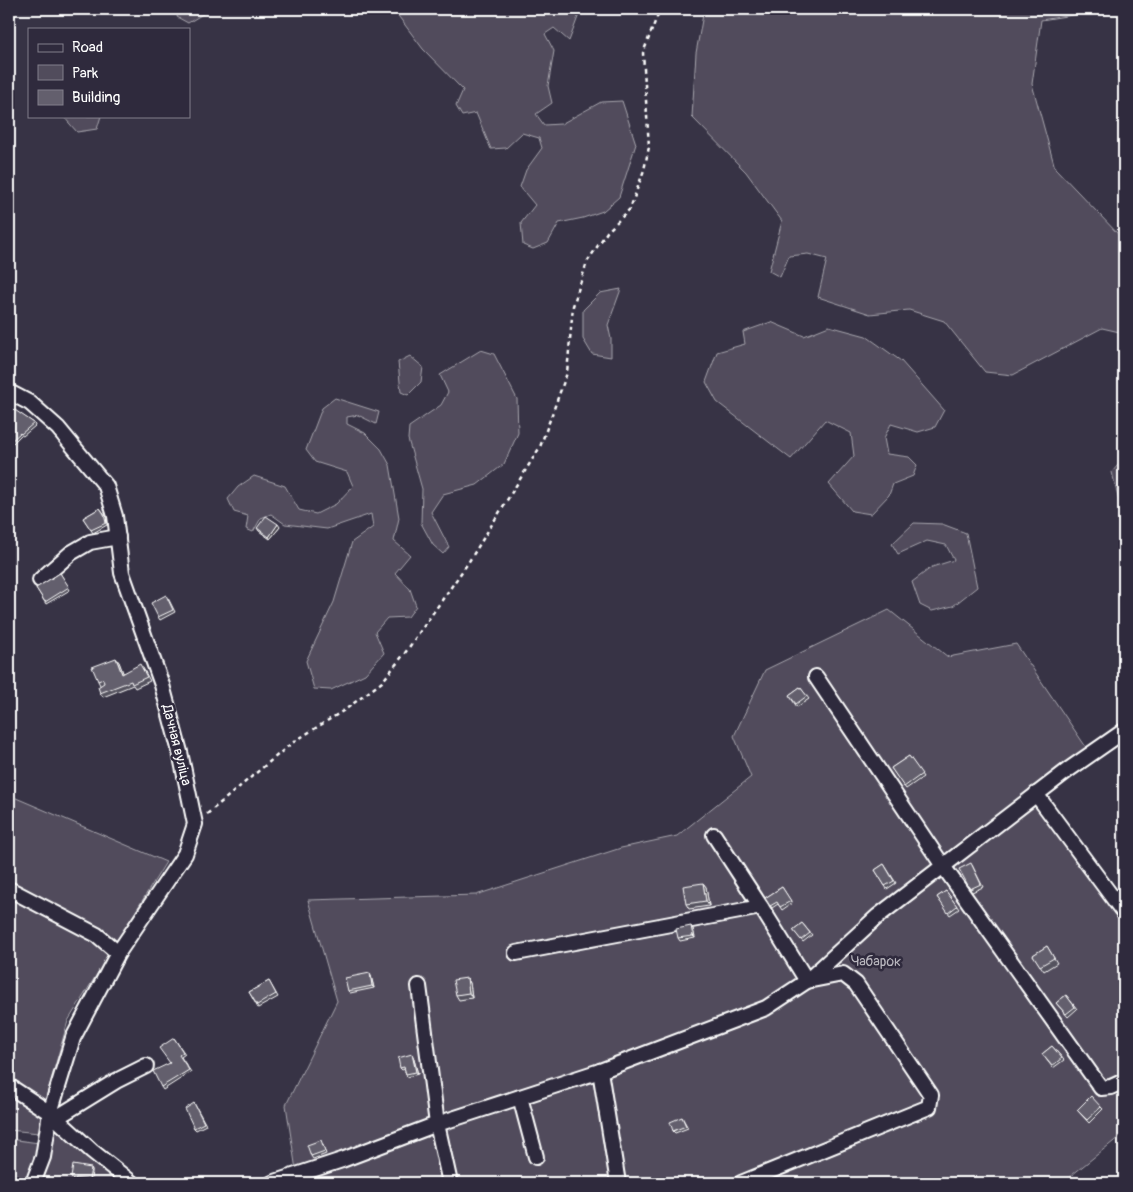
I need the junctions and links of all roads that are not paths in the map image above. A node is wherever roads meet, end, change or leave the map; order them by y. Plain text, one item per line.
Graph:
1 (9, 392) edge
2 (118, 536) junction
3 (40, 580) dead end
4 (816, 677) dead end
5 (1124, 732) edge
6 (1036, 794) junction
7 (714, 834) dead end
8 (943, 866) junction
9 (9, 889) edge
10 (761, 907) junction
11 (1124, 913) edge
12 (118, 952) junction
13 (516, 953) dead end
14 (807, 980) junction
15 (419, 986) dead end
16 (146, 1066) dead end
17 (600, 1071) junction
18 (1124, 1081) edge
19 (9, 1086) edge
20 (520, 1097) junction
21 (53, 1115) junction
22 (438, 1124) junction
23 (536, 1157) dead end
24 (32, 1183) edge
25 (132, 1183) edge
26 (272, 1183) edge
27 (450, 1183) edge
28 (618, 1183) edge
29 (741, 1183) edge

1 - 2 street, Дачная вуліца
2 - 3 street
2 - 12 street, Дачная вуліца
4 - 8 street
5 - 6 street
6 - 8 street
6 - 11 street
7 - 10 street
8 - 14 street
8 - 18 street
9 - 12 street
10 - 13 street
10 - 14 street
12 - 21 street, Дачная вуліца
14 - 17 street
14 - 29 street
15 - 22 street
16 - 21 street
17 - 20 street
17 - 28 street
19 - 21 street
20 - 22 street
20 - 23 street
21 - 24 street, Дачная вуліца
21 - 25 street
22 - 26 street
22 - 27 street

